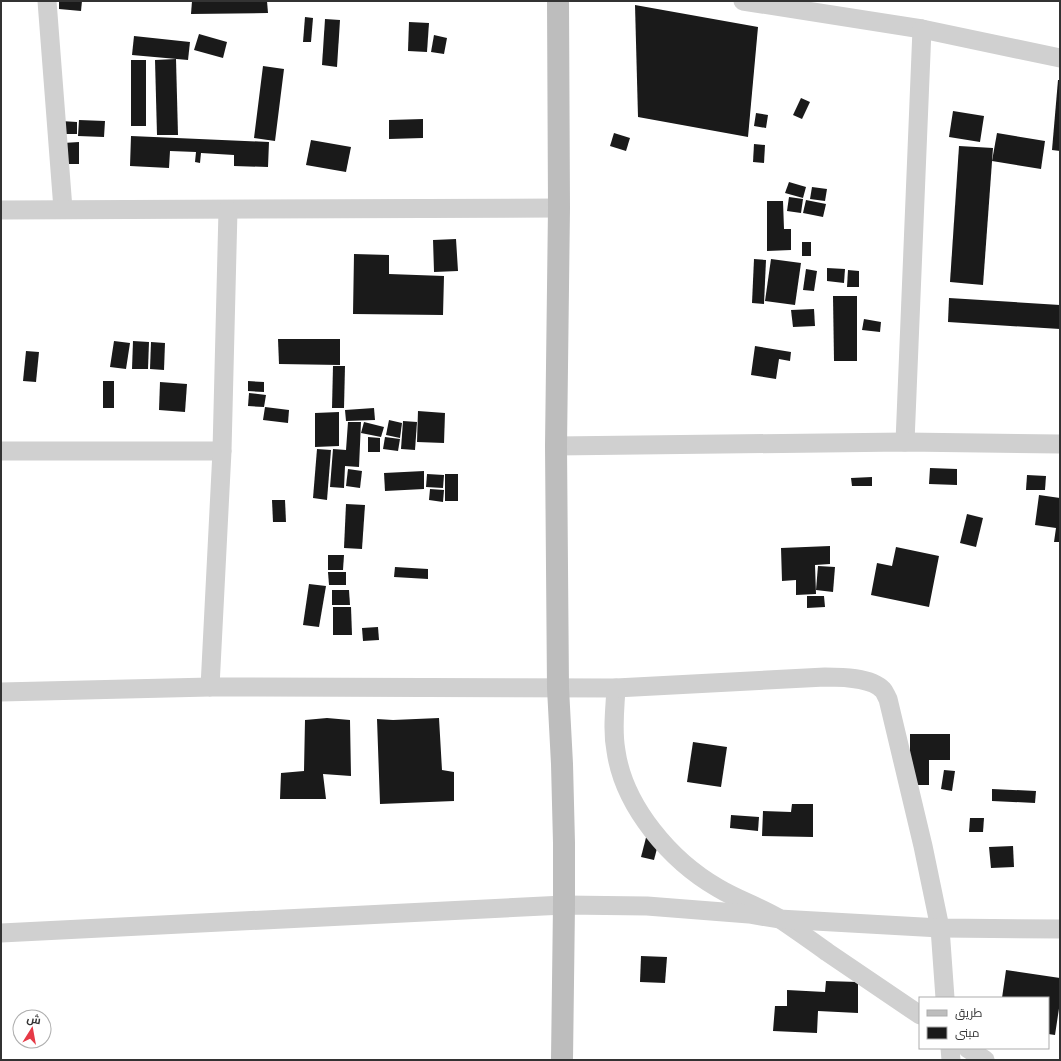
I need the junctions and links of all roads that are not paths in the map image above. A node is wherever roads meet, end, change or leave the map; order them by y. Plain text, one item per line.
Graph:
1 (47, 1) edge
2 (558, 1) edge
3 (743, 1) edge
4 (836, 8) edge
5 (922, 29) junction
6 (1060, 58) edge
7 (559, 208) junction
8 (63, 209) junction
9 (1, 210) edge
10 (228, 210) junction
11 (905, 442) junction
12 (1060, 444) edge
13 (556, 446) junction
14 (1, 451) edge
15 (222, 451) junction
16 (210, 687) junction
17 (558, 688) junction
18 (616, 688) junction
19 (1, 692) edge
20 (564, 905) junction
21 (779, 919) junction
22 (940, 928) junction
23 (1060, 929) edge
24 (1, 933) edge
25 (945, 997) edge
26 (919, 1014) edge
27 (950, 1049) edge
28 (968, 1049) edge
29 (562, 1060) edge
30 (951, 1060) edge
31 (985, 1060) edge

1 - 8 street
2 - 7 main road
3 - 4 street
4 - 5 street
5 - 6 street
5 - 11 street
7 - 10 street
7 - 13 main road
8 - 9 street
8 - 10 street
10 - 15 street
11 - 12 street
11 - 13 street
13 - 17 main road
14 - 15 street
15 - 16 street
16 - 17 street
16 - 19 street
17 - 18 street
17 - 20 main road
18 - 21 street
18 - 22 street
20 - 21 street
20 - 24 street
20 - 29 main road
21 - 22 street
21 - 26 street
22 - 23 street
22 - 25 street
27 - 30 street
28 - 31 street

